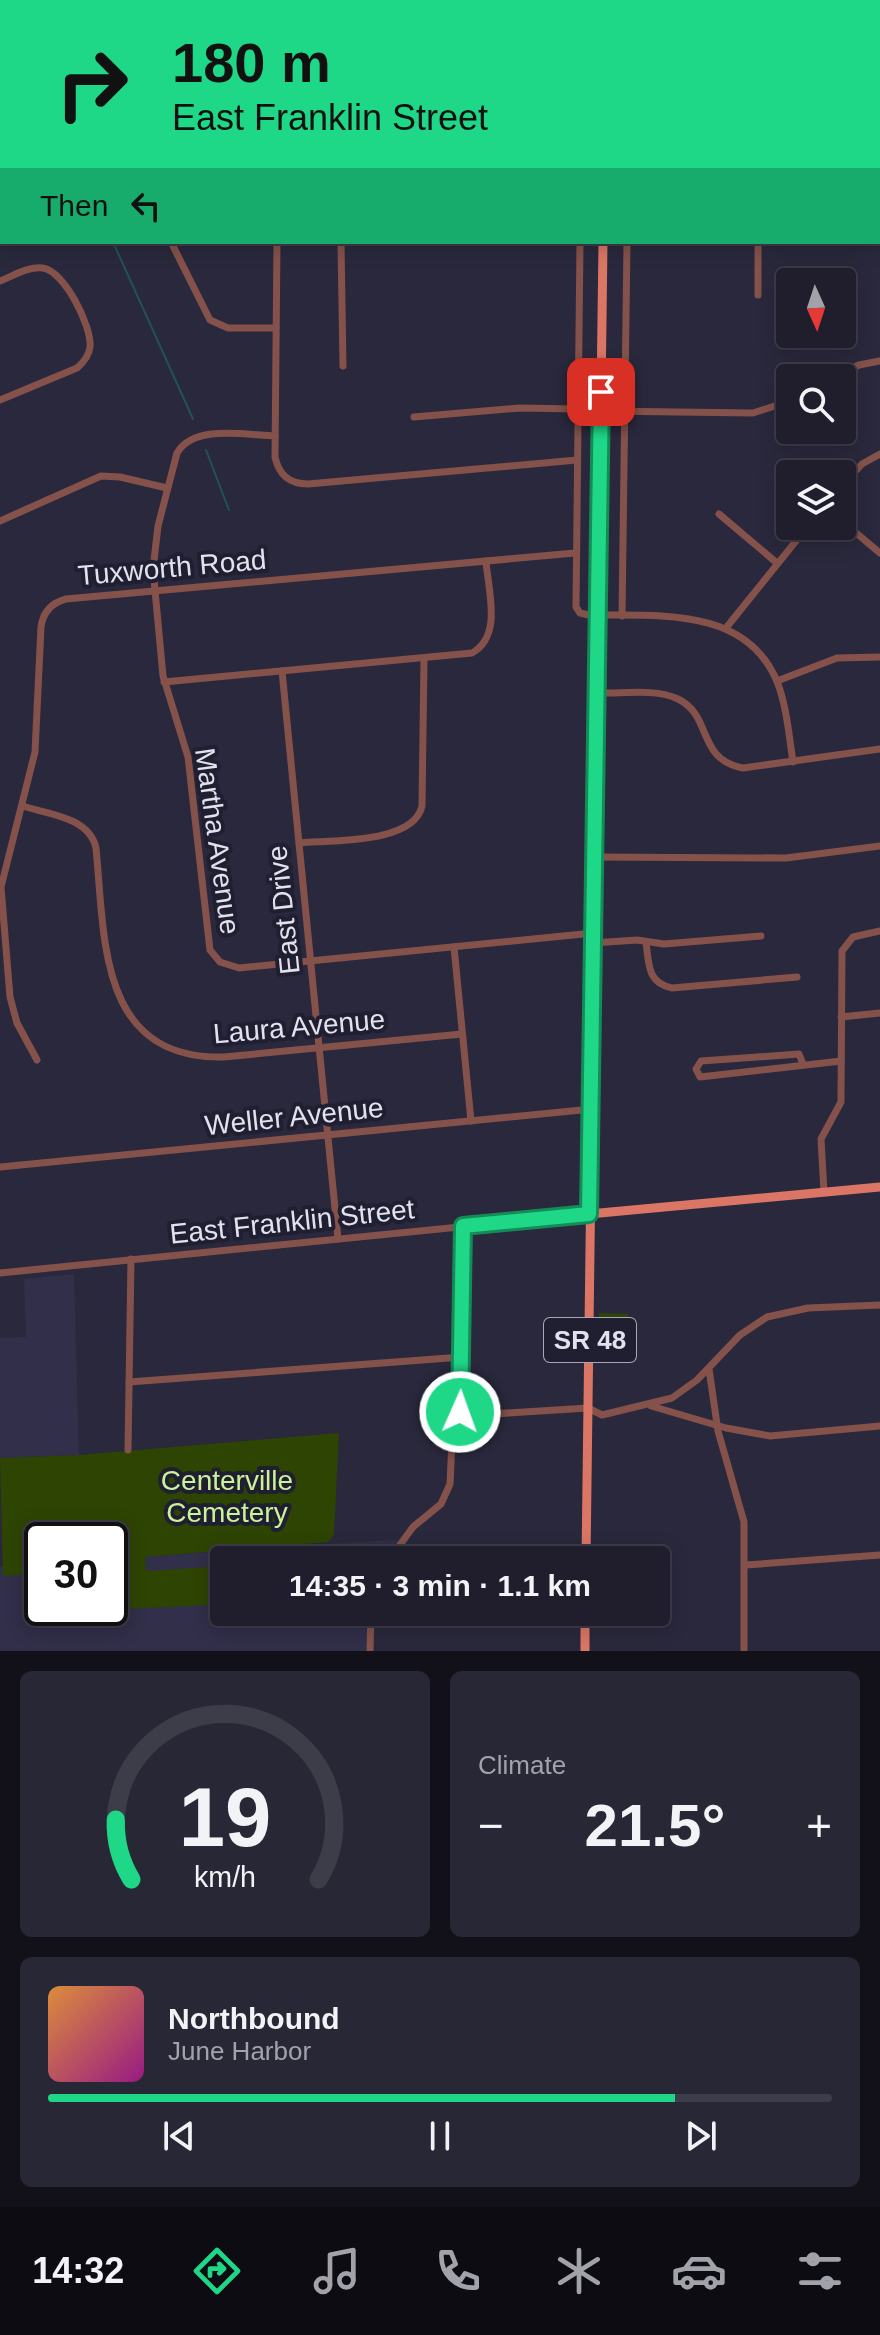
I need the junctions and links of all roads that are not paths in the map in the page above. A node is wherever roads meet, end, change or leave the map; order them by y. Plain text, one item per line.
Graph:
1 (172, 244) edge
2 (277, 244) edge
3 (341, 244) edge
4 (580, 244) edge
5 (603, 244) edge
6 (627, 244) edge
7 (758, 244) edge
8 (0, 281) edge
9 (758, 295) dead end
10 (276, 328) junction
11 (880, 361) edge
12 (343, 366) dead end
13 (856, 366) edge
14 (0, 400) edge
15 (776, 406) edge
16 (577, 409) junction
17 (601, 411) junction
18 (625, 412) junction
19 (414, 417) dead end
20 (275, 436) junction
21 (880, 454) edge
22 (577, 460) junction
23 (856, 471) edge
24 (167, 488) junction
25 (719, 514) dead end
26 (0, 521) edge
27 (856, 533) edge
28 (796, 540) edge
29 (575, 553) junction
30 (880, 553) edge
31 (486, 561) junction
32 (777, 563) junction
33 (155, 590) junction
34 (598, 615) junction
35 (622, 616) junction
36 (726, 628) junction
37 (880, 657) edge
38 (424, 659) junction
39 (282, 671) junction
40 (777, 681) junction
41 (164, 682) junction
42 (597, 693) junction
43 (880, 749) edge
44 (793, 762) junction
45 (22, 806) junction
46 (299, 843) junction
47 (880, 846) edge
48 (594, 857) junction
49 (1, 928) edge
50 (880, 931) edge
51 (761, 936) dead end
52 (593, 938) junction
53 (646, 942) junction
54 (454, 947) junction
55 (311, 961) junction
56 (797, 977) dead end
57 (880, 1013) edge
58 (841, 1017) junction
59 (462, 1034) junction
60 (319, 1048) junction
61 (37, 1060) dead end
62 (841, 1061) junction
63 (803, 1064) junction
64 (592, 1109) junction
65 (471, 1121) junction
66 (328, 1135) junction
67 (0, 1167) edge
68 (880, 1187) edge
69 (824, 1192) junction
70 (589, 1214) junction
71 (463, 1226) junction
72 (338, 1239) junction
73 (131, 1259) junction
74 (0, 1273) edge
75 (880, 1305) edge
76 (462, 1357) junction
77 (709, 1369) junction
78 (129, 1382) junction
79 (651, 1406) junction
80 (588, 1408) junction
81 (460, 1412) junction
82 (717, 1425) junction
83 (880, 1426) edge
84 (128, 1450) dead end
85 (399, 1546) edge
86 (586, 1546) edge
87 (880, 1555) edge
88 (746, 1565) junction
89 (371, 1626) edge
90 (585, 1626) edge
91 (370, 1651) edge
92 (585, 1651) edge
93 (744, 1651) edge

1 - 10 street
2 - 10 street
3 - 12 street
4 - 16 street
5 - 17 main road, SR 48
6 - 18 street
7 - 9 street
8 - 14 street
10 - 20 street
11 - 13 street
15 - 18 street
16 - 19 street
16 - 22 street
17 - 18 street
17 - 34 main road, SR 48
18 - 35 street
20 - 22 street
20 - 24 street, Martha Avenue
21 - 23 street
22 - 29 street
24 - 26 street
24 - 33 street, Martha Avenue
25 - 32 street
27 - 30 street
28 - 32 street
29 - 31 street, Tuxworth Road
29 - 34 street
31 - 33 street, Tuxworth Road
31 - 38 street
32 - 36 street
33 - 41 street, Martha Avenue
33 - 45 street, Tuxworth Road
34 - 35 street
34 - 42 main road, SR 48
35 - 36 street
36 - 40 street
37 - 40 street
38 - 39 street
38 - 46 street
39 - 41 street
39 - 46 street, East Drive
40 - 44 street
41 - 55 street, Martha Avenue
42 - 44 street
42 - 48 main road, SR 48
43 - 44 street
45 - 49 street, Tuxworth Road
45 - 60 street, Laura Avenue
46 - 55 street, East Drive
47 - 48 street
48 - 52 main road, SR 48
49 - 61 street, Tuxworth Road
50 - 58 street
51 - 53 street, Martha Avenue
52 - 53 street, Martha Avenue
52 - 54 street, Martha Avenue
52 - 64 main road, SR 48
53 - 56 street
54 - 55 street, Martha Avenue
54 - 59 street
55 - 60 street, East Drive
57 - 58 street
58 - 62 street
59 - 60 street, Laura Avenue
59 - 65 street
60 - 66 street, East Drive
62 - 63 street
62 - 69 street
63 - 63 street
64 - 65 street, Weller Avenue
64 - 70 main road, SR 48
65 - 66 street, Weller Avenue
66 - 67 street, Weller Avenue
66 - 72 street, East Drive
68 - 69 main road
69 - 70 main road
70 - 71 street, East Franklin Street
70 - 80 main road, SR 48
71 - 72 street, East Franklin Street
71 - 76 street
72 - 73 street, East Franklin Street
73 - 74 street, East Franklin Street
73 - 78 street
75 - 77 street
76 - 78 street
76 - 81 street
77 - 79 street
77 - 82 street
78 - 84 street
79 - 80 street
79 - 82 street
80 - 81 street
80 - 86 main road, SR 48
81 - 85 street
82 - 83 street
82 - 88 street
87 - 88 street
88 - 93 street
89 - 91 street
90 - 92 main road

